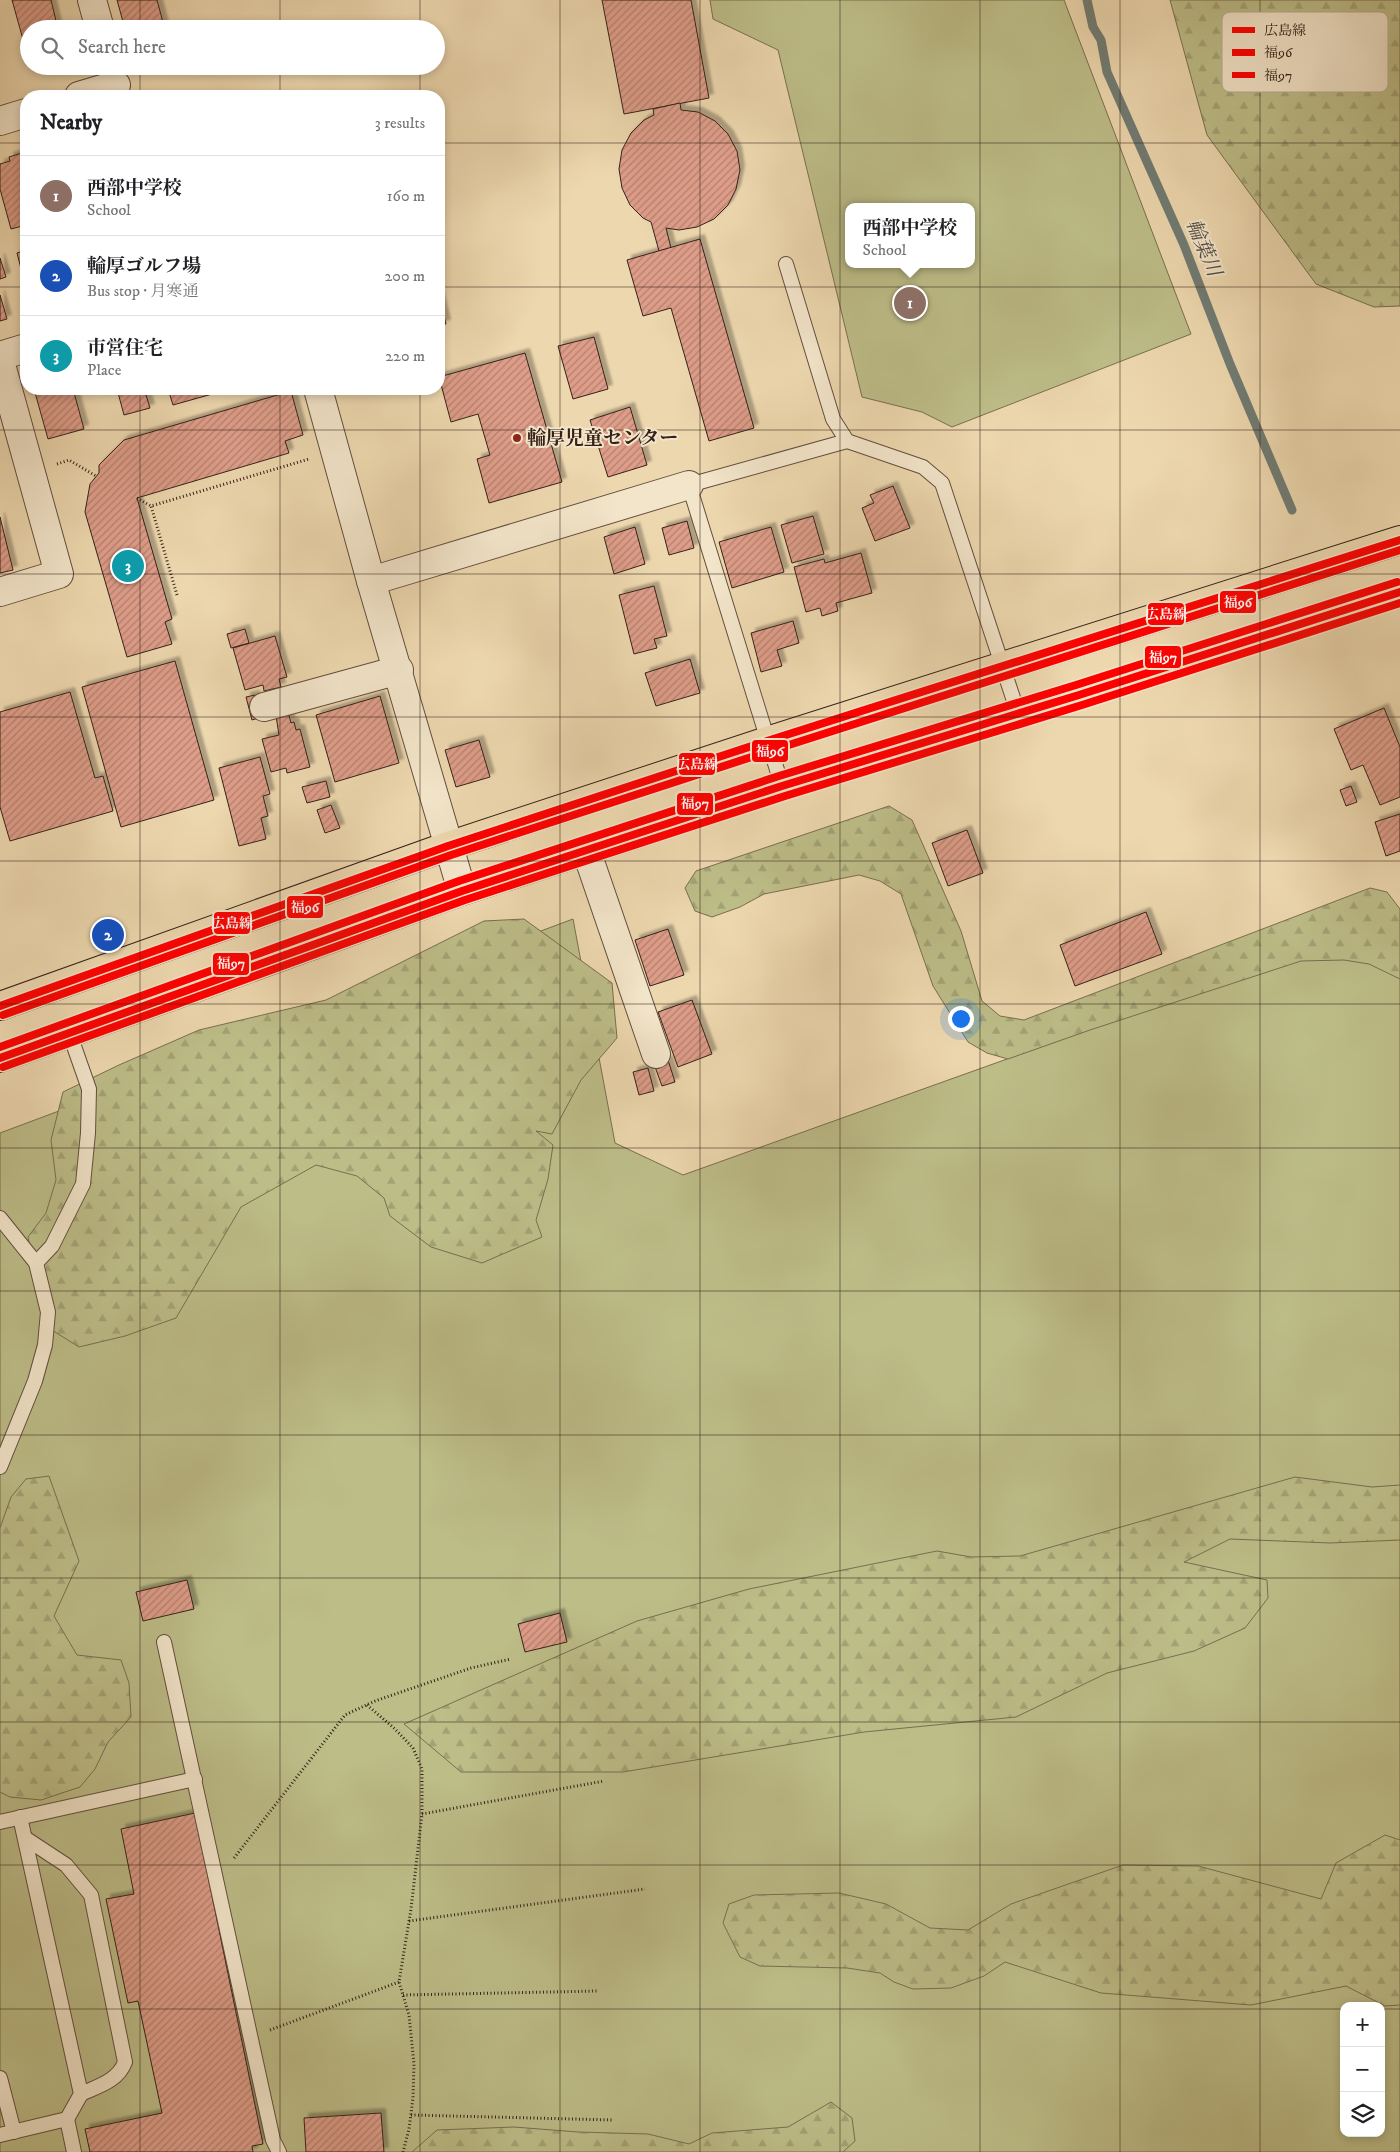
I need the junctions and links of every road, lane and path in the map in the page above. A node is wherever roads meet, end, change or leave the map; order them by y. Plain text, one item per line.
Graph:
1 (92, 0) edge
2 (98, 20) edge
3 (115, 82) edge
4 (94, 90) edge
5 (20, 115) edge
6 (0, 121) edge
7 (786, 264) dead end
8 (20, 350) edge
9 (0, 356) edge
10 (0, 361) edge
11 (320, 395) edge
12 (847, 441) junction
13 (335, 451) junction
14 (54, 464) dead end
15 (96, 476) dead end
16 (689, 485) junction
17 (137, 498) dead end
18 (151, 506) junction
19 (1400, 540) edge
20 (371, 581) junction
21 (0, 592) edge
22 (1400, 592) edge
23 (177, 595) dead end
24 (1002, 666) junction
25 (399, 670) junction
26 (264, 707) dead end
27 (1018, 713) junction
28 (767, 741) junction
29 (782, 786) junction
30 (448, 846) junction
31 (586, 850) junction
32 (462, 891) junction
33 (0, 1006) edge
34 (69, 1032) junction
35 (656, 1054) dead end
36 (0, 1058) edge
37 (0, 1218) edge
38 (36, 1263) junction
39 (0, 1467) edge
40 (164, 1642) dead end
41 (511, 1659) dead end
42 (367, 1705) junction
43 (195, 1779) junction
44 (604, 1781) dead end
45 (422, 1814) junction
46 (20, 1817) junction
47 (0, 1822) edge
48 (25, 1838) junction
49 (217, 1880) junction
50 (645, 1889) dead end
51 (410, 1921) junction
52 (399, 1982) junction
53 (598, 1991) dead end
54 (403, 1995) junction
55 (251, 2037) junction
56 (0, 2078) edge
57 (82, 2094) junction
58 (411, 2115) junction
59 (67, 2119) junction
60 (613, 2120) dead end
61 (7, 2134) edge
62 (74, 2152) edge
63 (279, 2152) edge
64 (403, 2152) edge

1 - 2 street
3 - 4 street
5 - 6 street
7 - 12 lane
8 - 9 street
10 - 21 street
11 - 13 street
12 - 16 lane
12 - 24 lane
13 - 18 path
13 - 20 street
14 - 15 path
16 - 20 street
16 - 28 lane
17 - 18 path
18 - 23 path
19 - 24 highway
20 - 25 street
22 - 27 highway
24 - 27 lane
24 - 28 highway
25 - 26 street
25 - 30 street
27 - 29 highway
28 - 29 lane
28 - 30 highway
29 - 31 highway
30 - 32 street
30 - 33 highway
31 - 32 highway
31 - 35 street
32 - 34 highway
34 - 36 highway
34 - 38 lane
37 - 38 lane
38 - 39 lane
40 - 43 lane
41 - 42 path
42 - 45 path
42 - 49 path
43 - 46 lane
43 - 49 lane
44 - 45 path
45 - 51 path
46 - 47 lane
46 - 48 lane
48 - 57 lane
48 - 57 lane
49 - 55 lane
50 - 51 path
51 - 52 path
52 - 54 path
52 - 55 path
53 - 54 path
54 - 58 path
55 - 63 lane
56 - 61 lane
57 - 59 lane
58 - 60 path
58 - 64 path
59 - 61 lane
59 - 62 lane

